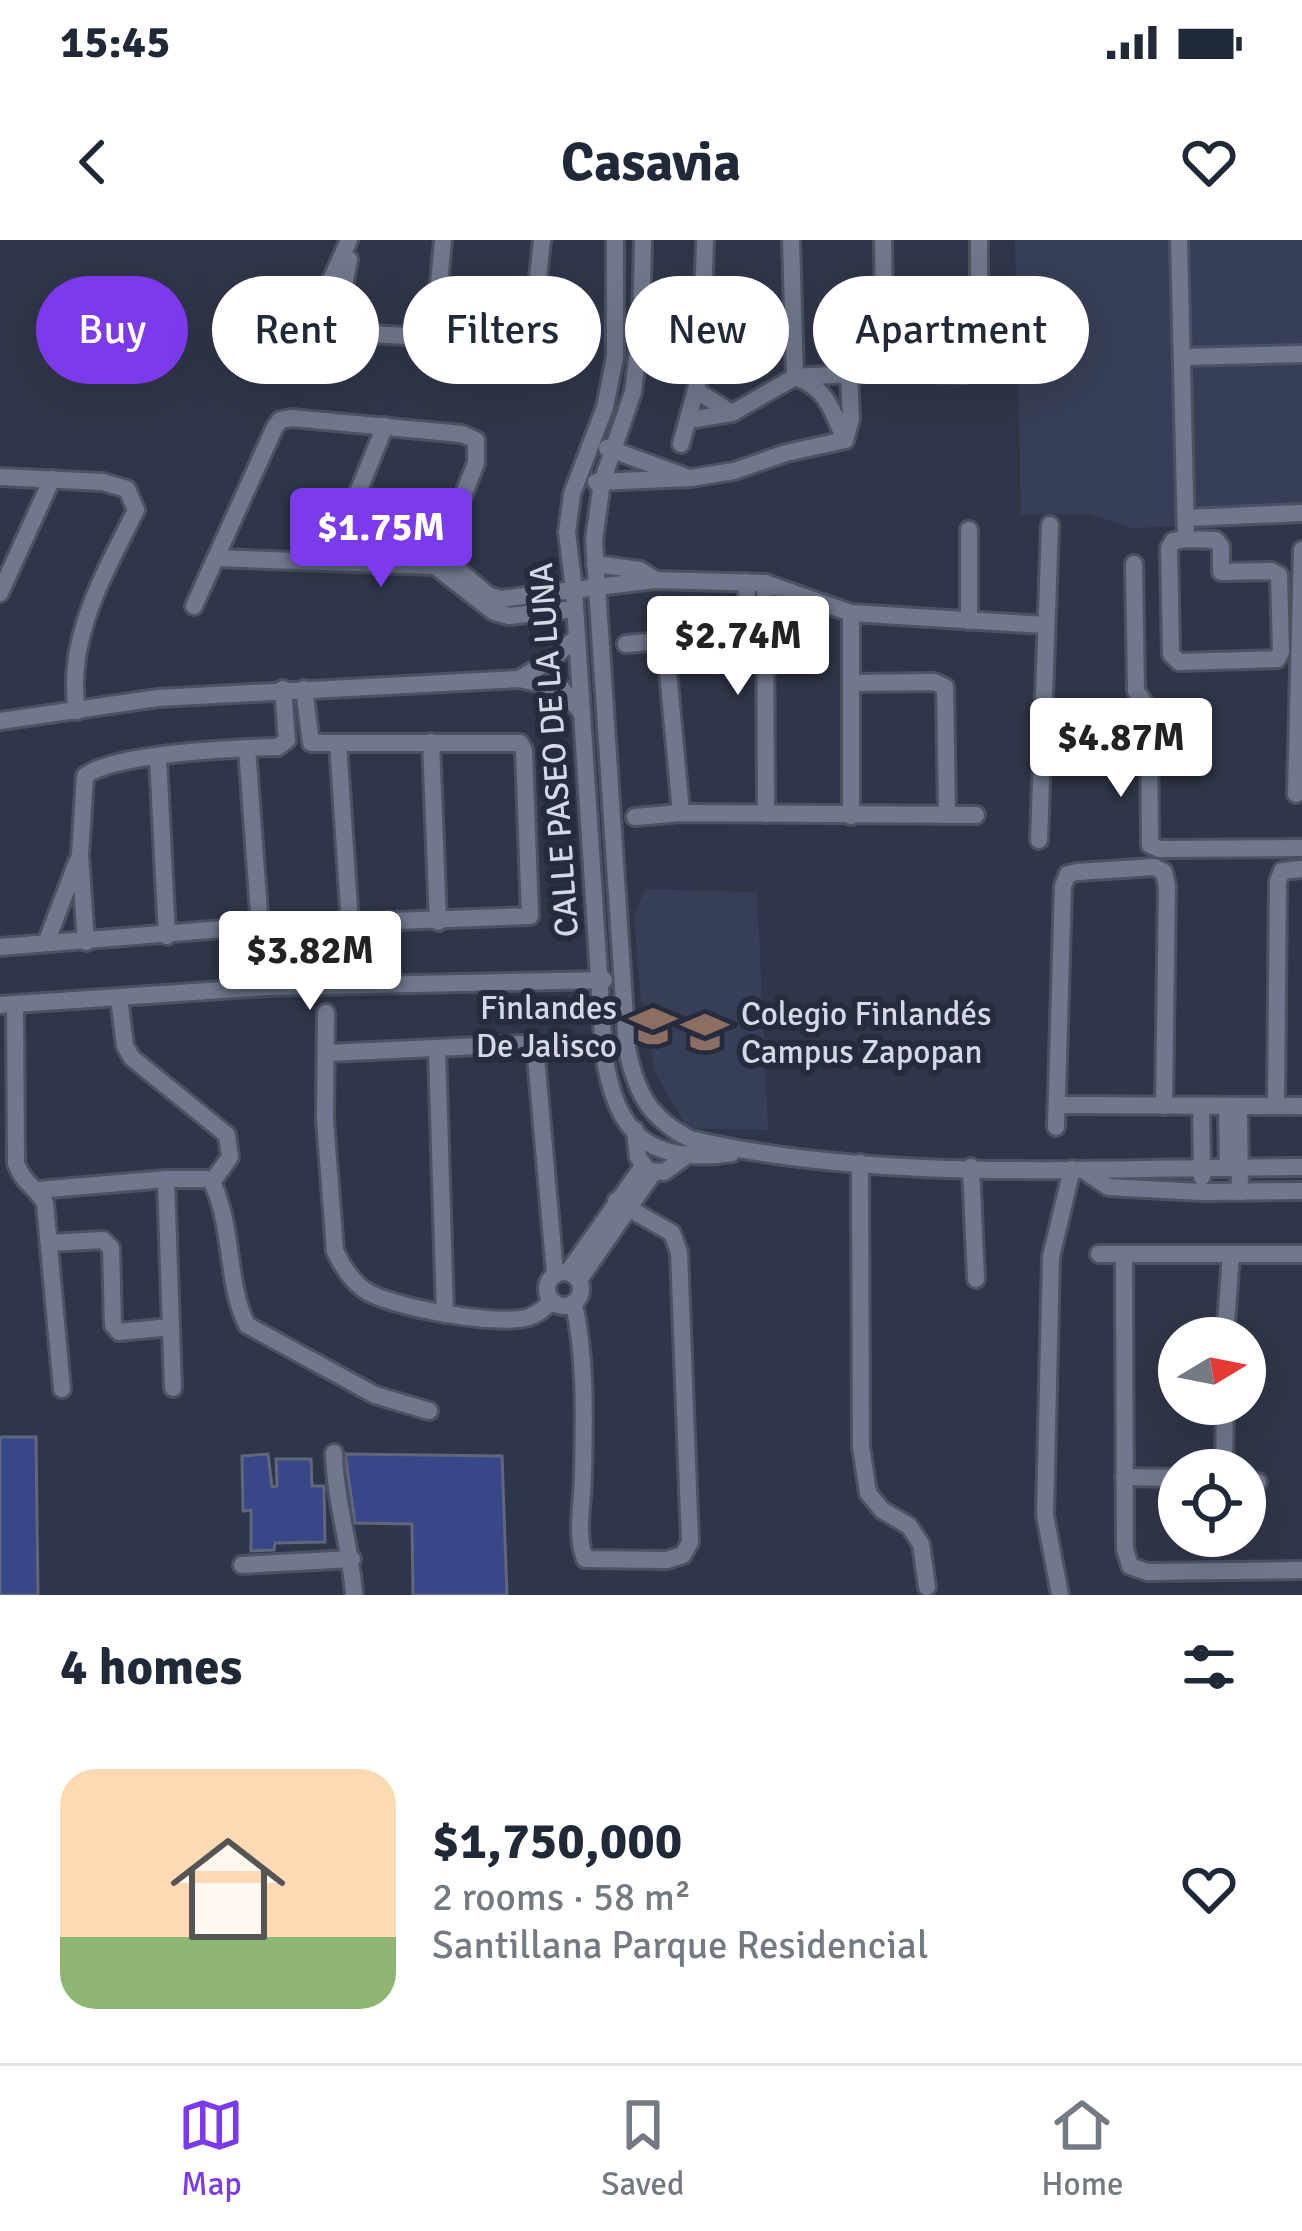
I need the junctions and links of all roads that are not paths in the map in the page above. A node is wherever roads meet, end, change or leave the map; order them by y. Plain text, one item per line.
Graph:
1 (350, 240) edge
2 (443, 240) edge
3 (542, 240) edge
4 (616, 240) edge
5 (643, 240) edge
6 (705, 240) edge
7 (791, 240) edge
8 (883, 240) edge
9 (979, 240) edge
10 (1179, 240) edge
11 (333, 276) edge
12 (345, 276) edge
13 (440, 276) edge
14 (538, 276) edge
15 (884, 276) edge
16 (979, 276) edge
17 (1302, 354) edge
18 (1182, 357) junction
19 (813, 376) edge
20 (795, 377) junction
21 (849, 384) edge
22 (697, 392) junction
23 (732, 413) junction
24 (689, 419) junction
25 (385, 426) junction
26 (845, 440) junction
27 (681, 444) dead end
28 (590, 445) junction
29 (615, 449) junction
30 (0, 477) edge
31 (691, 478) junction
32 (52, 479) junction
33 (602, 482) junction
34 (577, 483) junction
35 (1302, 513) edge
36 (1186, 518) junction
37 (1050, 526) dead end
38 (969, 530) dead end
39 (1186, 539) junction
40 (1302, 550) edge
41 (216, 558) junction
42 (330, 561) junction
43 (596, 564) junction
44 (1134, 564) dead end
45 (655, 580) junction
46 (746, 582) junction
47 (765, 583) junction
48 (596, 586) junction
49 (0, 593) edge
50 (574, 600) junction
51 (194, 606) dead end
52 (851, 613) junction
53 (969, 621) junction
54 (1045, 626) junction
55 (577, 637) junction
56 (665, 639) junction
57 (626, 644) dead end
58 (519, 679) junction
59 (852, 683) junction
60 (304, 688) junction
61 (283, 689) junction
62 (77, 711) junction
63 (582, 713) junction
64 (0, 721) edge
65 (431, 742) junction
66 (338, 743) junction
67 (248, 748) junction
68 (158, 758) junction
69 (1296, 794) dead end
70 (681, 813) junction
71 (766, 814) junction
72 (947, 815) junction
73 (976, 815) dead end
74 (851, 816) junction
75 (612, 817) junction
76 (635, 817) dead end
77 (589, 818) junction
78 (1039, 839) dead end
79 (1302, 848) edge
80 (80, 855) junction
81 (1302, 869) edge
82 (438, 922) junction
83 (350, 924) junction
84 (260, 926) junction
85 (166, 936) junction
86 (86, 941) junction
87 (46, 943) junction
88 (0, 946) edge
89 (599, 980) junction
90 (622, 980) junction
91 (119, 998) junction
92 (8, 1005) edge
93 (326, 1013) dead end
94 (437, 1048) junction
95 (328, 1053) junction
96 (1057, 1105) junction
97 (1164, 1106) junction
98 (1219, 1106) junction
99 (1276, 1106) junction
100 (1302, 1106) edge
101 (1056, 1127) dead end
102 (634, 1130) junction
103 (688, 1148) junction
104 (860, 1162) junction
105 (971, 1167) junction
106 (1220, 1167) junction
107 (1302, 1167) edge
108 (648, 1169) junction
109 (1077, 1170) junction
110 (166, 1179) junction
111 (212, 1182) junction
112 (38, 1190) junction
113 (1302, 1191) edge
114 (1202, 1192) junction
115 (1240, 1192) junction
116 (622, 1204) junction
117 (49, 1244) junction
118 (1099, 1254) dead end
119 (1124, 1254) junction
120 (1231, 1254) junction
121 (1302, 1254) edge
122 (568, 1275) junction
123 (976, 1279) dead end
124 (552, 1301) junction
125 (574, 1304) junction
126 (445, 1313) junction
127 (1226, 1317) edge
128 (171, 1327) junction
129 (172, 1388) dead end
130 (62, 1389) dead end
131 (429, 1411) dead end
132 (334, 1453) dead end
133 (1124, 1477) junction
134 (1158, 1478) edge
135 (352, 1559) junction
136 (242, 1565) dead end
137 (1302, 1570) edge
138 (927, 1587) dead end
139 (354, 1595) edge
140 (1060, 1595) edge

1 - 11 street
1 - 12 street
2 - 13 street
3 - 14 street
4 - 28 street, CALLE PASEO DE LA LUNA
5 - 29 street, CALLE PASEO DE LA LUNA
6 - 22 street
7 - 20 street
8 - 15 street
9 - 16 street
10 - 18 street
17 - 18 street
18 - 36 street
19 - 20 street
20 - 23 street
20 - 26 street
21 - 26 street
22 - 23 street
22 - 24 street
23 - 24 street
24 - 27 street
25 - 41 street
25 - 42 street
25 - 50 street
26 - 31 street
28 - 29 street
28 - 34 street, CALLE PASEO DE LA LUNA
29 - 31 street
29 - 33 street, CALLE PASEO DE LA LUNA
30 - 32 street
31 - 33 street
32 - 49 street
32 - 62 street
33 - 34 street
33 - 43 street, CALLE PASEO DE LA LUNA
34 - 50 street, CALLE PASEO DE LA LUNA
35 - 36 street
36 - 39 street
37 - 54 street
38 - 53 street
39 - 39 street
40 - 69 street
41 - 42 street
41 - 51 street
42 - 50 street
43 - 45 street
43 - 48 street, CALLE PASEO DE LA LUNA
44 - 79 street
45 - 46 street
45 - 48 street
46 - 47 street
46 - 56 street
47 - 52 street
47 - 71 street
48 - 50 street
48 - 75 street, CALLE PASEO DE LA LUNA
50 - 55 street, CALLE PASEO DE LA LUNA
52 - 53 street
52 - 59 street
53 - 54 street
54 - 78 street
55 - 58 street
55 - 63 street, CALLE PASEO DE LA LUNA
56 - 57 street
56 - 70 street
58 - 60 street
58 - 63 street
59 - 72 street
59 - 74 street
60 - 61 street
60 - 66 street
61 - 62 street
61 - 67 street
62 - 64 street
63 - 77 street, CALLE PASEO DE LA LUNA
65 - 66 street
65 - 82 street
65 - 82 street
66 - 83 street
67 - 68 street
67 - 84 street
68 - 80 street
68 - 85 street
70 - 71 street
70 - 76 street
71 - 74 street
72 - 73 street
72 - 74 street
75 - 77 street
75 - 90 street, CALLE PASEO DE LA LUNA
77 - 89 street, CALLE PASEO DE LA LUNA
80 - 86 street
80 - 87 street
81 - 99 street
82 - 83 street
83 - 84 street
84 - 85 street
85 - 86 street
86 - 87 street
87 - 88 street
89 - 90 street
89 - 91 street
89 - 102 street, CALLE PASEO DE LA LUNA
90 - 103 street, CALLE PASEO DE LA LUNA
91 - 92 street
91 - 111 street
92 - 112 street
93 - 95 street
94 - 95 street
94 - 122 street
94 - 126 street
95 - 126 street
96 - 97 street
96 - 97 street
96 - 101 street
97 - 98 street
98 - 99 street
98 - 106 street
98 - 106 street
99 - 100 street
102 - 103 street
102 - 108 street, CALLE PASEO DE LA LUNA
103 - 104 street
103 - 108 street
104 - 105 street
104 - 138 street
105 - 109 street
105 - 123 street
106 - 107 street
106 - 109 street
106 - 114 street
106 - 115 street
108 - 116 street
109 - 114 street
109 - 140 street
110 - 111 street
110 - 112 street
110 - 128 street
111 - 131 street
112 - 117 street
113 - 115 street
114 - 115 street
116 - 122 street
116 - 125 street
117 - 128 street
117 - 130 street
118 - 119 street
119 - 120 street
119 - 133 street
120 - 121 street
120 - 127 street
122 - 124 street
122 - 125 street
124 - 125 street
124 - 126 street
128 - 129 street
132 - 135 street
133 - 134 street
133 - 137 street
135 - 136 street
135 - 139 street

